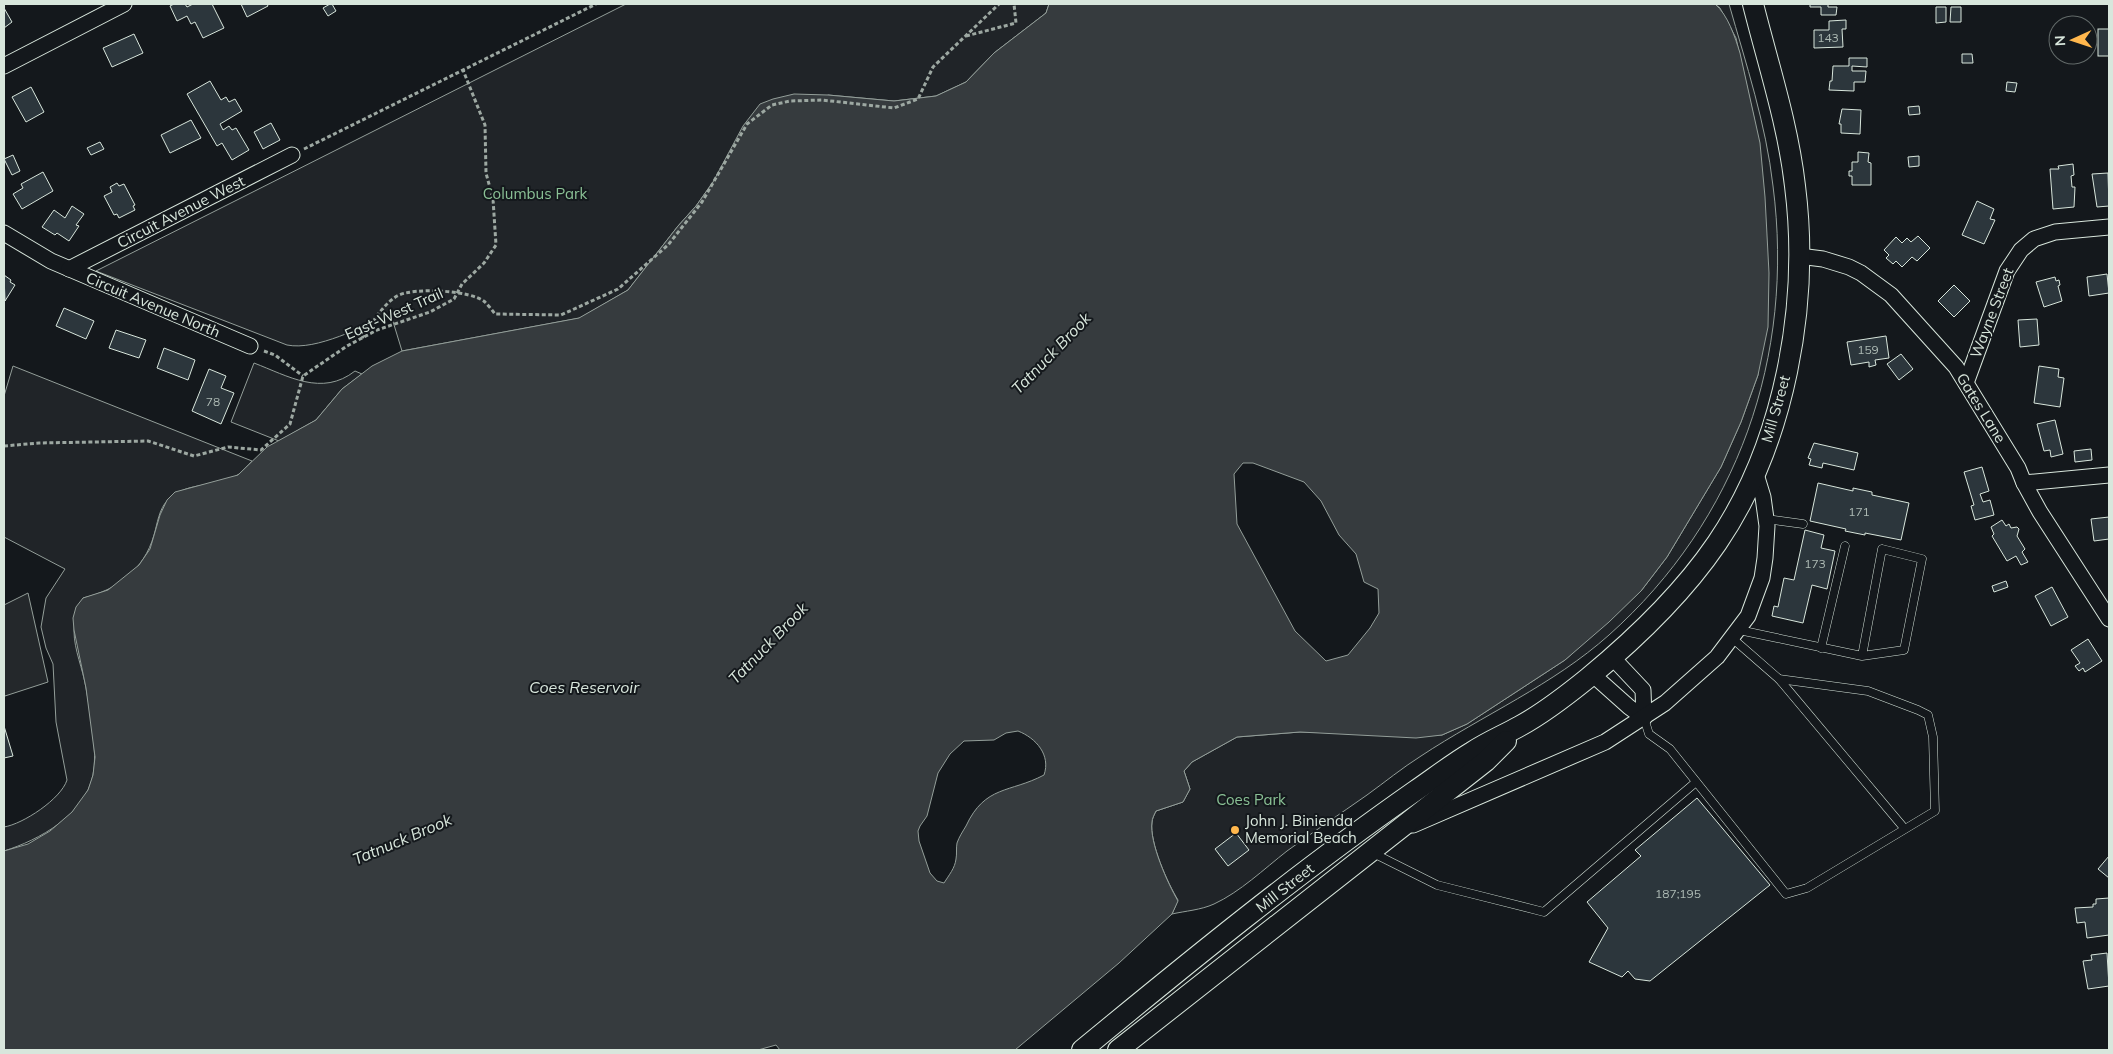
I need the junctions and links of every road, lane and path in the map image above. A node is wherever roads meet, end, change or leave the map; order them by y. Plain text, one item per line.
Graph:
1 (124, 4) edge
2 (596, 4) edge
3 (999, 4) edge
4 (1014, 4) edge
5 (1753, 4) edge
6 (966, 36) junction
7 (4, 66) edge
8 (463, 70) junction
9 (292, 155) joint
10 (2109, 227) edge
11 (4, 233) edge
12 (1799, 256) junction
13 (69, 269) junction
14 (457, 293) junction
15 (362, 338) junction
16 (250, 346) joint
17 (302, 376) junction
18 (1966, 383) junction
19 (4, 446) edge
20 (1755, 471) junction
21 (2109, 475) edge
22 (2024, 483) junction
23 (1766, 519) junction
24 (1802, 524) dead end
25 (1846, 546) dead end
26 (2109, 619) edge
27 (1736, 634) junction
28 (1820, 648) junction
29 (1611, 656) junction
30 (1862, 656) junction
31 (1592, 674) junction
32 (1779, 679) junction
33 (1644, 718) junction
34 (1524, 724) junction
35 (1696, 782) junction
36 (1904, 828) junction
37 (1390, 835) junction
38 (1369, 851) junction
39 (1082, 1050) edge
40 (1118, 1050) edge

1 - 7 street
2 - 8 path
3 - 6 path, East-West Trail
4 - 6 path
5 - 12 main road, Mill Street
6 - 14 path, East-West Trail
8 - 9 path
8 - 14 path
9 - 13 street, Circuit Avenue West
10 - 18 street, Wayne Street
11 - 13 street, Circuit Avenue North
12 - 18 street, Gates Lane
12 - 20 main road, Mill Street
13 - 16 street, Circuit Avenue North
14 - 15 path, East-West Trail
14 - 15 path
15 - 17 path, East-West Trail
16 - 17 path
17 - 19 path
18 - 22 street, Gates Lane
20 - 23 street
20 - 29 main road, Mill Street
21 - 22 street
22 - 26 street, Gates Lane
23 - 24 lane
23 - 27 street
25 - 28 lane
27 - 28 lane
27 - 32 lane
27 - 33 street
28 - 30 lane
29 - 31 main road, Mill Street
29 - 33 street
30 - 30 lane
31 - 33 street
31 - 34 main road, Mill Street
32 - 36 lane
32 - 36 lane
33 - 35 lane
33 - 37 street
34 - 37 main road, Mill Street
34 - 39 main road, Mill Street
35 - 36 lane
35 - 38 lane
37 - 38 main road, Mill Street
38 - 40 main road, Mill Street

